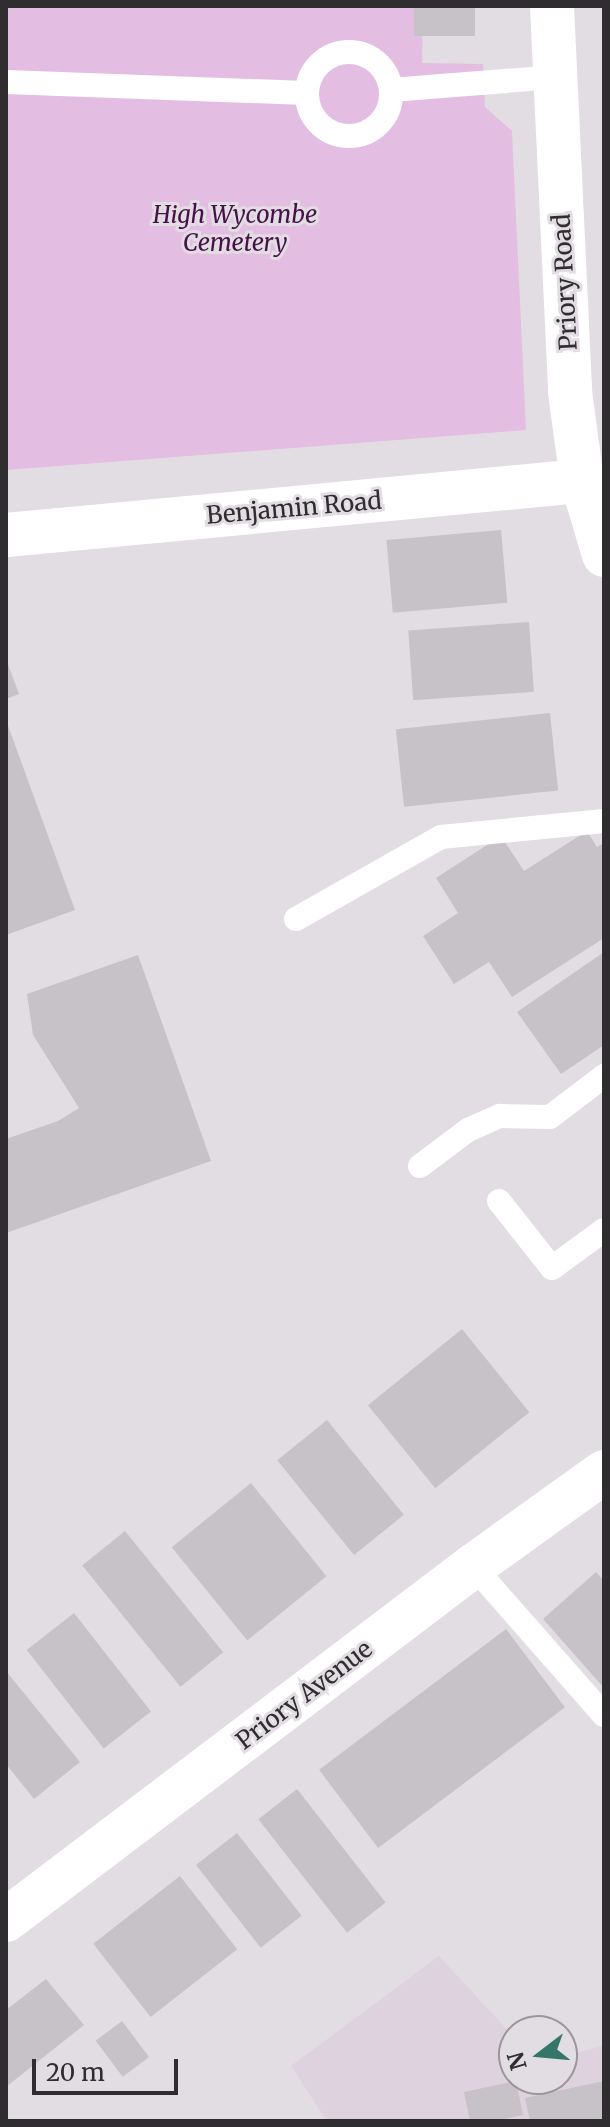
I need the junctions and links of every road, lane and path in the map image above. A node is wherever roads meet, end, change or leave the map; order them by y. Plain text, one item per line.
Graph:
1 (552, 6) edge
2 (557, 77) junction
3 (6, 82) edge
4 (391, 90) junction
5 (306, 93) junction
6 (582, 481) junction
7 (6, 535) edge
8 (604, 555) edge
9 (604, 821) edge
10 (296, 919) dead end
11 (604, 1076) edge
12 (420, 1166) dead end
13 (499, 1201) dead end
14 (604, 1230) edge
15 (604, 1472) edge
16 (473, 1566) junction
17 (604, 1715) edge
18 (6, 1920) edge

1 - 2 street, Priory Road
2 - 4 lane
2 - 6 street, Priory Road
3 - 5 lane
4 - 5 lane
4 - 5 lane
6 - 7 street, Benjamin Road
6 - 8 street, Priory Road
9 - 10 lane
11 - 12 lane
13 - 14 lane
15 - 16 street, Priory Avenue
16 - 17 lane
16 - 18 street, Priory Avenue

